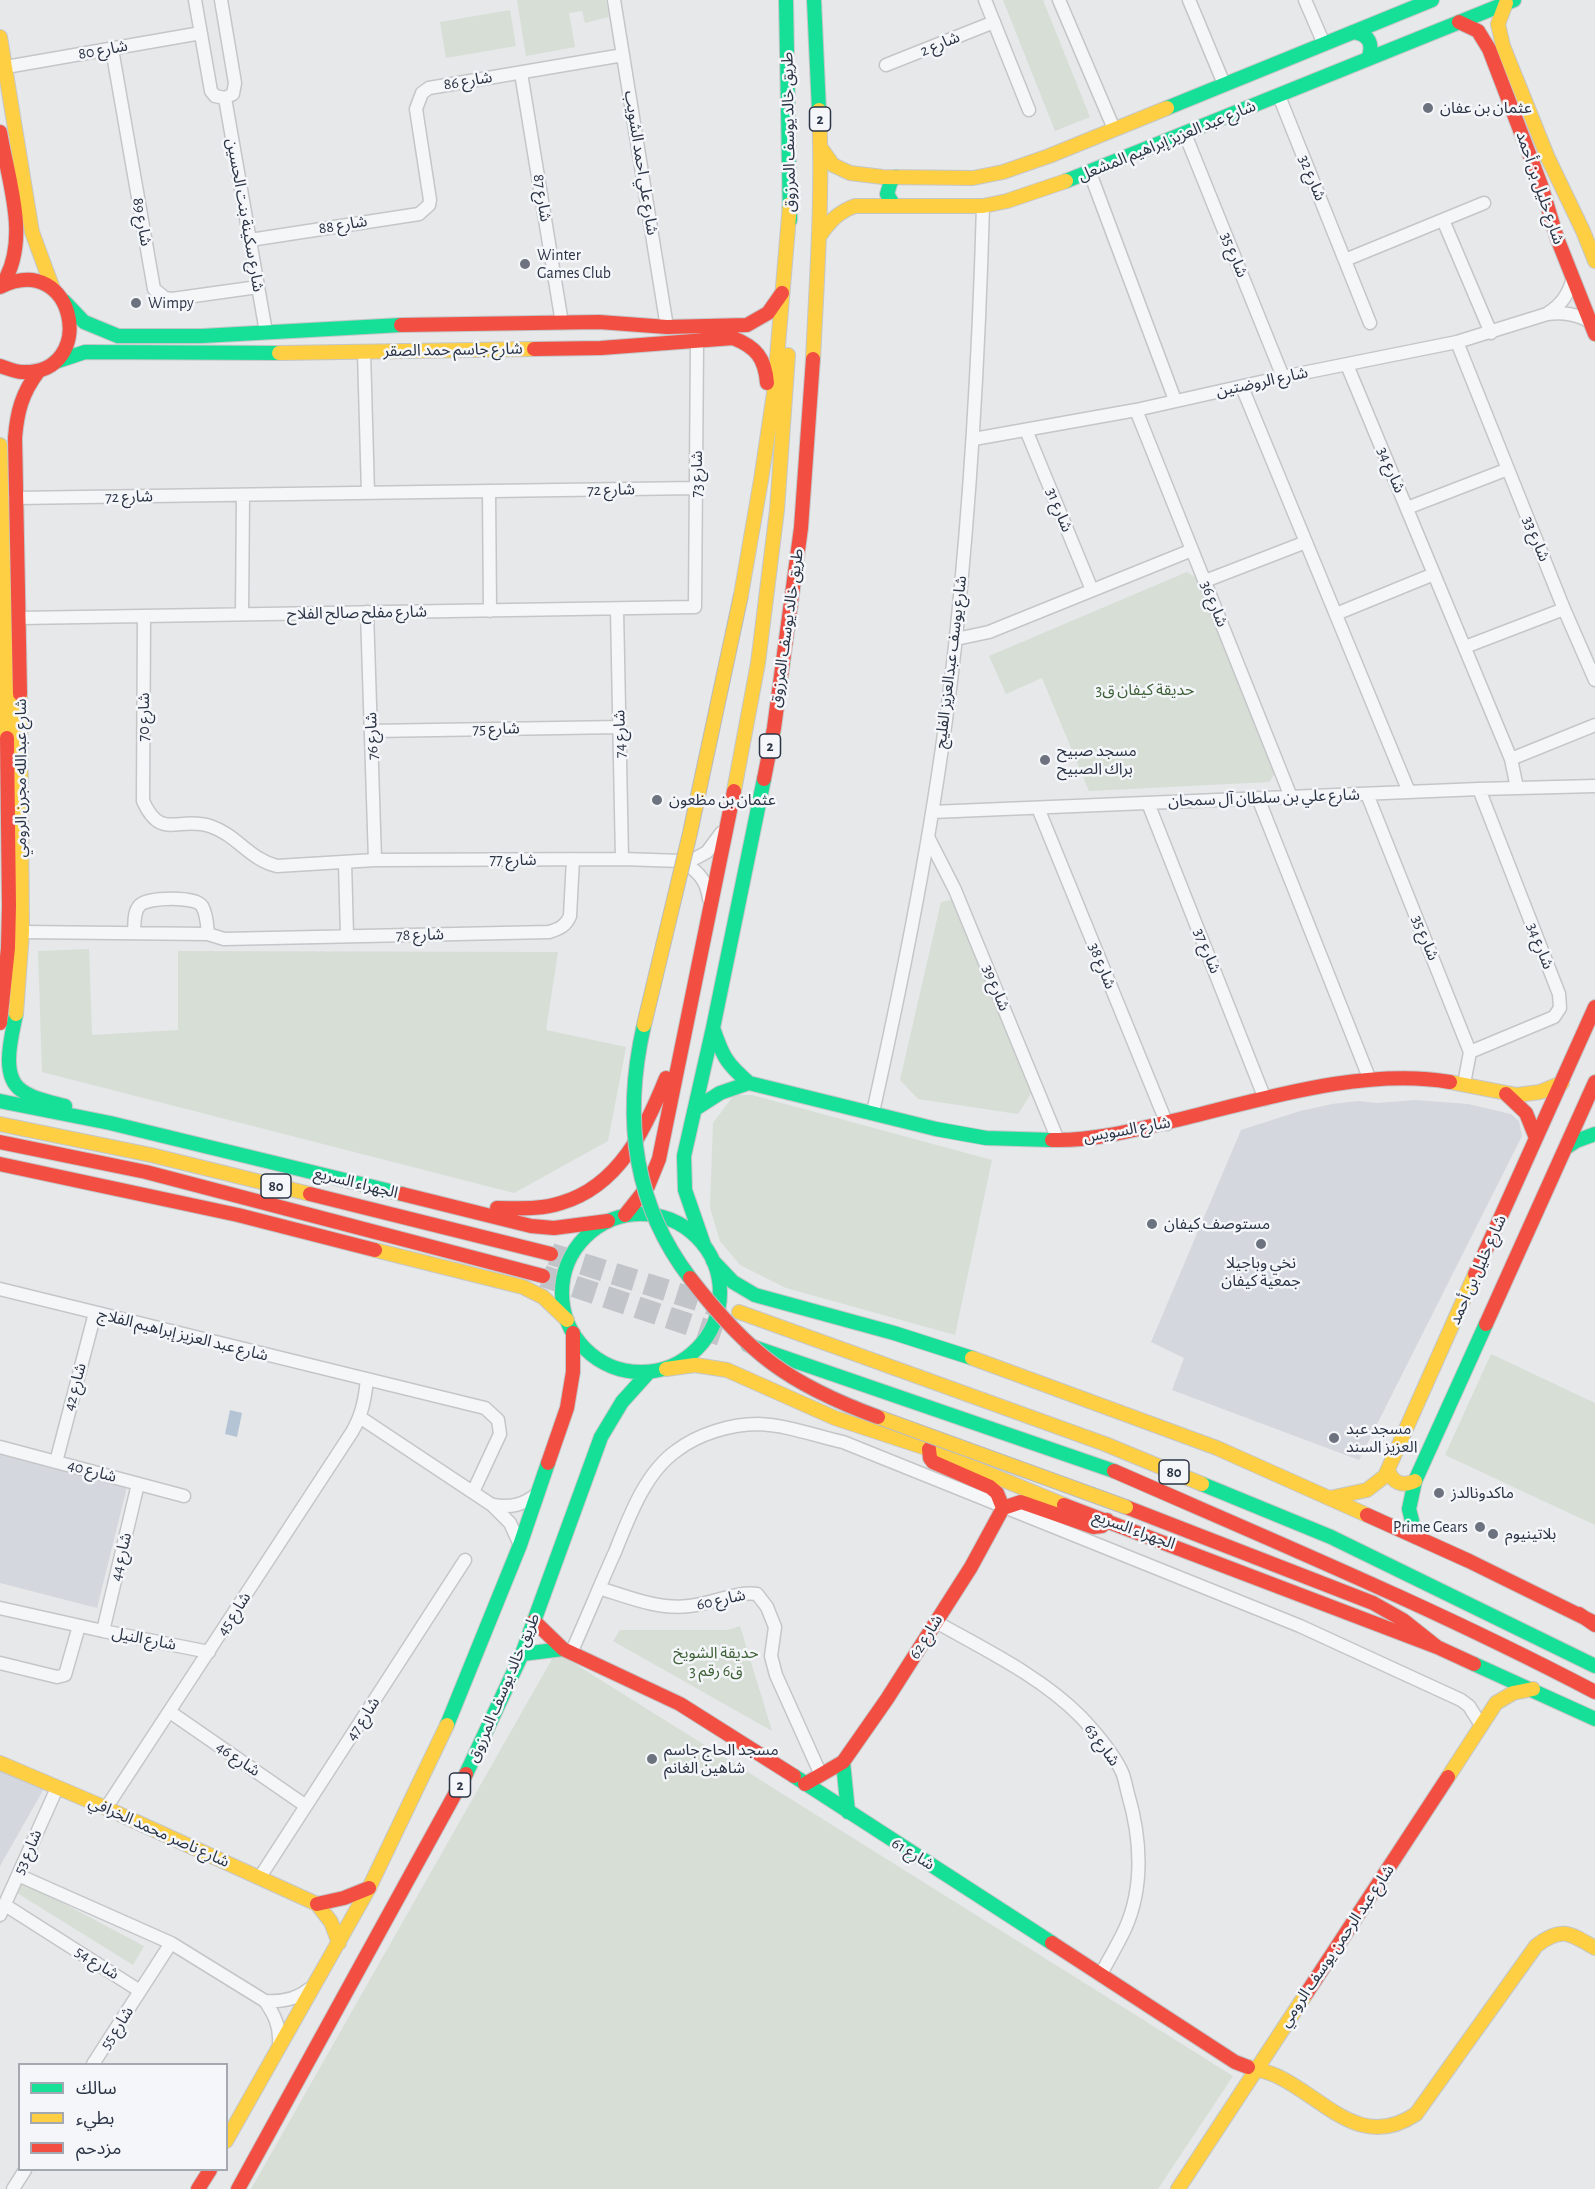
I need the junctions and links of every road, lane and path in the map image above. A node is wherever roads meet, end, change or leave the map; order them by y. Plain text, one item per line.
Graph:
1 (195, 0) edge
2 (221, 0) edge
3 (614, 0) edge
4 (786, 0) edge
5 (814, 0) edge
6 (985, 0) edge
7 (1059, 0) edge
8 (1189, 0) edge
9 (1305, 0) edge
10 (1423, 2) edge
11 (1510, 2) edge
12 (1393, 16) junction
13 (994, 22) junction
14 (1459, 22) junction
15 (1353, 32) junction
16 (201, 33) junction
17 (0, 37) edge
18 (1324, 44) junction
19 (1404, 44) junction
20 (112, 48) junction
21 (623, 55) junction
22 (1368, 59) junction
23 (886, 65) dead end
24 (6, 67) junction
25 (521, 73) junction
26 (1224, 84) junction
27 (1279, 96) junction
28 (225, 98) junction
29 (1029, 110) dead end
30 (1114, 129) junction
31 (0, 132) edge
32 (1185, 134) junction
33 (821, 148) junction
34 (1049, 156) junction
35 (1020, 166) junction
36 (1090, 172) junction
37 (896, 177) junction
38 (1059, 184) junction
39 (1031, 193) junction
40 (430, 200) joint
41 (1484, 203) dead end
42 (790, 204) junction
43 (894, 206) junction
44 (983, 206) junction
45 (1576, 216) junction
46 (1443, 220) junction
47 (1554, 226) junction
48 (819, 237) junction
49 (250, 240) junction
50 (1345, 260) junction
51 (1595, 261) edge
52 (1573, 278) junction
53 (1, 286) edge
54 (258, 287) junction
55 (53, 289) junction
56 (782, 293) junction
57 (64, 301) junction
58 (1547, 314) junction
59 (599, 322) junction
60 (562, 323) junction
61 (1370, 323) dead end
62 (667, 327) junction
63 (1593, 328) edge
64 (326, 329) junction
65 (266, 332) junction
66 (1491, 333) junction
67 (697, 340) junction
68 (1457, 342) junction
69 (601, 348) junction
70 (327, 352) junction
71 (364, 352) junction
72 (55, 362) junction
73 (1347, 365) junction
74 (0, 366) edge
75 (38, 372) junction
76 (1282, 377) junction
77 (1242, 387) junction
78 (1175, 400) junction
79 (1136, 410) junction
80 (1026, 430) junction
81 (768, 439) junction
82 (974, 439) junction
83 (0, 445) edge
84 (1508, 469) junction
85 (696, 488) junction
86 (489, 491) junction
87 (368, 493) junction
88 (243, 495) junction
89 (15, 498) junction
90 (1407, 508) junction
91 (1306, 542) junction
92 (1192, 550) junction
93 (1434, 574) junction
94 (769, 576) junction
95 (1205, 581) junction
96 (1092, 590) junction
97 (695, 607) joint
98 (617, 609) junction
99 (1564, 609) junction
100 (490, 610) junction
101 (367, 612) junction
102 (242, 614) junction
103 (1336, 614) junction
104 (144, 616) junction
105 (20, 618) junction
106 (956, 639) junction
107 (1465, 647) junction
108 (1595, 680) edge
109 (1595, 725) edge
110 (620, 727) junction
111 (774, 728) junction
112 (372, 731) junction
113 (1511, 759) junction
114 (1595, 786) edge
115 (1517, 788) junction
116 (1479, 789) junction
117 (1409, 792) junction
118 (1367, 794) junction
119 (1291, 797) junction
120 (1258, 798) junction
121 (1148, 803) junction
122 (1038, 808) junction
123 (932, 812) junction
124 (729, 816) junction
125 (151, 817) joint
126 (928, 837) junction
127 (573, 859) junction
128 (622, 859) junction
129 (375, 860) junction
130 (681, 861) junction
131 (345, 862) junction
132 (4, 906) edge
133 (710, 915) junction
134 (22, 932) junction
135 (134, 932) junction
136 (208, 934) junction
137 (347, 936) junction
138 (1595, 1007) edge
139 (688, 1020) junction
140 (0, 1023) edge
141 (713, 1028) junction
142 (1579, 1045) junction
143 (1595, 1046) edge
144 (1470, 1052) junction
145 (4, 1077) edge
146 (1370, 1080) junction
147 (748, 1083) junction
148 (1464, 1083) junction
149 (1562, 1083) junction
150 (1592, 1088) edge
151 (1506, 1094) junction
152 (1265, 1099) junction
153 (0, 1101) edge
154 (1595, 1107) edge
155 (695, 1109) junction
156 (873, 1112) junction
157 (110, 1123) junction
158 (0, 1124) edge
159 (1167, 1124) junction
160 (1595, 1134) edge
161 (1536, 1138) junction
162 (1059, 1140) junction
163 (0, 1142) edge
164 (1567, 1147) junction
165 (3, 1165) edge
166 (1525, 1165) junction
167 (1553, 1178) junction
168 (1513, 1192) junction
169 (418, 1198) junction
170 (1541, 1203) junction
171 (625, 1215) junction
172 (608, 1221) junction
173 (704, 1245) junction
174 (551, 1254) tunnel mouth
175 (713, 1260) junction
176 (543, 1276) tunnel mouth
177 (0, 1289) edge
178 (739, 1312) dead end
179 (95, 1313) junction
180 (567, 1320) junction
181 (573, 1334) junction
182 (730, 1338) tunnel mouth
183 (666, 1369) junction
184 (649, 1372) junction
185 (367, 1379) junction
186 (361, 1418) junction
187 (0, 1447) edge
188 (929, 1449) junction
189 (56, 1462) junction
190 (1388, 1470) junction
191 (1415, 1482) junction
192 (138, 1484) junction
193 (541, 1490) junction
194 (473, 1492) junction
195 (184, 1496) dead end
196 (1329, 1498) junction
197 (492, 1505) junction
198 (1003, 1508) junction
199 (1107, 1520) junction
200 (1416, 1537) junction
201 (520, 1545) junction
202 (465, 1560) dead end
203 (599, 1588) junction
204 (0, 1608) edge
205 (534, 1621) junction
206 (936, 1622) junction
207 (1595, 1624) edge
208 (79, 1626) junction
209 (104, 1631) junction
210 (1437, 1647) junction
211 (567, 1651) junction
212 (210, 1652) junction
213 (522, 1654) junction
214 (0, 1663) edge
215 (1481, 1665) junction
216 (1595, 1666) edge
217 (1533, 1689) junction
218 (1595, 1692) edge
219 (1496, 1703) junction
220 (170, 1712) junction
221 (1595, 1719) edge
222 (1481, 1725) junction
223 (843, 1762) junction
224 (0, 1763) edge
225 (821, 1775) junction
226 (805, 1784) junction
227 (57, 1788) junction
228 (306, 1806) junction
229 (106, 1808) junction
230 (848, 1812) junction
231 (18, 1875) junction
232 (261, 1877) junction
233 (369, 1888) junction
234 (317, 1904) junction
235 (2, 1910) edge
236 (171, 1943) junction
237 (339, 1943) junction
238 (1595, 1948) edge
239 (1101, 1974) junction
240 (315, 1983) junction
241 (140, 1991) junction
242 (265, 2001) junction
243 (278, 2050) junction
244 (94, 2063) edge
245 (1256, 2069) junction
246 (228, 2138) edge
247 (24, 2171) edge
248 (209, 2171) edge
249 (13, 2189) edge
250 (198, 2189) edge
251 (238, 2189) edge
252 (1178, 2189) edge

1 - 16 street, شارع سكينة بنت الحسين
2 - 28 street, شارع سكينة بنت الحسين
3 - 21 street, شارع علي احمد الشويب
4 - 42 main road, طريق خالد يوسف المرزوق / 2
5 - 33 main road, طريق خالد يوسف المرزوق / 2
6 - 13 street
7 - 30 street
8 - 26 street
9 - 18 street
10 - 12 main road, شارع عبد العزيز إبراهيم المشعل
11 - 14 main road, شارع عبد العزيز إبراهيم المشعل
11 - 45 main road, شارع خليل بن أحمد
12 - 15 main road, شارع عبد العزيز إبراهيم المشعل
12 - 19 main road
13 - 23 street, شارع 2
13 - 29 street
14 - 19 main road, شارع عبد العزيز إبراهيم المشعل
14 - 47 main road, شارع خليل بن أحمد
15 - 18 main road, شارع عبد العزيز إبراهيم المشعل
15 - 22 main road
16 - 20 street, شارع 80
16 - 28 street, شارع سكينة بنت الحسين
17 - 24 main road
18 - 26 main road, شارع عبد العزيز إبراهيم المشعل
19 - 22 main road, شارع عبد العزيز إبراهيم المشعل
20 - 24 street, شارع 80
20 - 54 street, شارع 89
21 - 25 street, شارع 86
21 - 62 street, شارع علي احمد الشويب
22 - 27 main road, شارع عبد العزيز إبراهيم المشعل
24 - 55 main road
25 - 40 street, شارع 86
25 - 60 street, شارع 87
26 - 30 main road, شارع عبد العزيز إبراهيم المشعل
27 - 32 main road, شارع عبد العزيز إبراهيم المشعل
27 - 50 street, شارع 32
28 - 49 street, شارع سكينة بنت الحسين
30 - 34 main road, شارع عبد العزيز إبراهيم المشعل
31 - 53 main road
32 - 36 main road, شارع عبد العزيز إبراهيم المشعل
32 - 76 street, شارع 35
33 - 37 main road, شارع عبد العزيز إبراهيم المشعل
33 - 48 main road, طريق خالد يوسف المرزوق / 2
34 - 35 main road, شارع عبد العزيز إبراهيم المشعل
34 - 38 main road
35 - 37 main road, شارع عبد العزيز إبراهيم المشعل
35 - 39 main road
36 - 38 main road, شارع عبد العزيز إبراهيم المشعل
36 - 78 street
37 - 43 main road
38 - 39 main road, شارع عبد العزيز إبراهيم المشعل
39 - 44 main road, شارع عبد العزيز إبراهيم المشعل
40 - 49 street, شارع 88
41 - 46 street
42 - 56 main road
42 - 94 main road, طريق خالد يوسف المرزوق / 2
43 - 44 main road, شارع عبد العزيز إبراهيم المشعل
43 - 48 main road, شارع عبد العزيز إبراهيم المشعل
44 - 82 street, شارع يوسف عبدالعزيز الفليج
45 - 47 main road
45 - 51 main road, شارع خليل بن أحمد
46 - 50 street
46 - 66 street
47 - 52 main road, شارع خليل بن أحمد
48 - 111 main road, طريق خالد يوسف المرزوق / 2
49 - 54 street, شارع سكينة بنت الحسين
50 - 61 street, شارع 32
52 - 58 street, شارع الروضتين
52 - 63 main road, شارع خليل بن أحمد
53 - 55 main road
54 - 65 street, شارع سكينة بنت الحسين
55 - 57 main road, شارع جاسم حمد الصقر
56 - 62 main road, شارع جاسم حمد الصقر
56 - 81 main road
57 - 65 main road, شارع جاسم حمد الصقر
57 - 72 main road
58 - 63 street, شارع الروضتين
58 - 66 street, شارع الروضتين
59 - 60 main road, شارع جاسم حمد الصقر
59 - 62 main road, شارع جاسم حمد الصقر
59 - 69 main road
60 - 64 main road, شارع جاسم حمد الصقر
64 - 65 main road, شارع جاسم حمد الصقر
64 - 70 main road
66 - 68 street, شارع الروضتين
67 - 69 main road, شارع جاسم حمد الصقر
67 - 81 main road, شارع جاسم حمد الصقر
67 - 85 street, شارع 73
68 - 73 street, شارع الروضتين
68 - 84 street, شارع 33
69 - 71 main road, شارع جاسم حمد الصقر
70 - 71 main road, شارع جاسم حمد الصقر
70 - 72 main road, شارع جاسم حمد الصقر
71 - 87 street
72 - 75 main road
73 - 76 street, شارع الروضتين
73 - 90 street, شارع 34
74 - 75 main road
75 - 89 main road, شارع عبدالله مجرن الرومي
76 - 77 street, شارع الروضتين
77 - 78 street, شارع الروضتين
77 - 91 street
78 - 79 street, شارع الروضتين
79 - 80 street, شارع الروضتين
79 - 92 street, شارع 36
80 - 82 street, شارع الروضتين
80 - 96 street, شارع 31
81 - 210 main road, bridge
82 - 106 street, شارع يوسف عبدالعزيز الفليج
83 - 132 main road, شارع عبدالله مجرن الرومي
84 - 90 street
84 - 99 street, شارع 33
85 - 86 street, شارع 72
85 - 97 street, شارع 73
86 - 87 street, شارع 72
86 - 100 street
87 - 88 street, شارع 72
88 - 89 street, شارع 72
88 - 102 street
89 - 105 main road, شارع عبدالله مجرن الرومي
90 - 93 street, شارع 34
91 - 95 street
91 - 103 street
92 - 95 street, شارع 36
92 - 96 street
93 - 103 street
93 - 107 street, شارع 34
94 - 111 main road
94 - 124 main road, طريق خالد يوسف المرزوق / 2
95 - 119 street, شارع 36
96 - 106 street
97 - 98 street, شارع مفلح صالح الفلاح
98 - 100 street, شارع مفلح صالح الفلاح
98 - 110 street, شارع 74
99 - 107 street
99 - 108 street, شارع 33
100 - 101 street, شارع مفلح صالح الفلاح
101 - 102 street, شارع مفلح صالح الفلاح
101 - 112 street, شارع 76
102 - 104 street, شارع مفلح صالح الفلاح
103 - 117 street
104 - 105 street, شارع مفلح صالح الفلاح
104 - 125 street, شارع 70
105 - 134 main road, شارع عبدالله مجرن الرومي
106 - 123 street, شارع يوسف عبدالعزيز الفليج
107 - 113 street, شارع 34
109 - 113 street
110 - 112 street, شارع 75
110 - 128 street, شارع 74
111 - 141 main road, طريق خالد يوسف المرزوق / 2
112 - 129 street, شارع 76
113 - 115 street, شارع 34
114 - 115 street, شارع علي بن سلطان آل سمحان
115 - 116 street, شارع علي بن سلطان آل سمحان
116 - 117 street, شارع علي بن سلطان آل سمحان
116 - 144 street, شارع 34
117 - 118 street, شارع علي بن سلطان آل سمحان
118 - 119 street, شارع علي بن سلطان آل سمحان
118 - 144 street, شارع 35
119 - 120 street, شارع علي بن سلطان آل سمحان
120 - 121 street, شارع علي بن سلطان آل سمحان
120 - 146 street
121 - 122 street, شارع علي بن سلطان آل سمحان
121 - 152 street, شارع 37
122 - 123 street, شارع علي بن سلطان آل سمحان
122 - 159 street, شارع 38
123 - 126 street, شارع يوسف عبدالعزيز الفليج
124 - 130 street, شارع 77
124 - 133 main road, طريق خالد يوسف المرزوق / 2
125 - 131 street, شارع 77
126 - 156 street, شارع يوسف عبدالعزيز الفليج
126 - 162 street, 39 شارع
127 - 128 street, شارع 77
127 - 129 street, شارع 77
127 - 137 street, شارع 78
128 - 130 street, شارع 77
129 - 131 street, شارع 77
130 - 133 street
131 - 137 street
132 - 140 main road, شارع عبدالله مجرن الرومي
133 - 139 main road, طريق خالد يوسف المرزوق / 2
134 - 135 street, شارع 78
134 - 145 main road, شارع عبدالله مجرن الرومي
135 - 136 street, شارع 78
135 - 136 street
136 - 137 street, شارع 78
138 - 142 main road, شارع خليل بن أحمد
139 - 169 main road
139 - 171 main road, طريق خالد يوسف المرزوق / 2
141 - 147 main road
141 - 155 main road, طريق خالد يوسف المرزوق / 2
142 - 143 main road
142 - 149 main road, شارع خليل بن أحمد
144 - 148 street
145 - 157 main road, شارع عبدالله مجرن الرومي
146 - 148 main road, شارع السويس
146 - 152 main road, شارع السويس
147 - 155 main road
147 - 156 main road, شارع السويس
148 - 151 main road, شارع السويس
149 - 151 main road, شارع السويس
149 - 161 main road, شارع خليل بن أحمد
150 - 154 main road
150 - 164 main road, شارع خليل بن أحمد
151 - 161 main road
152 - 159 main road, شارع السويس
153 - 157 main road, الجهراء السريع
155 - 173 main road, طريق خالد يوسف المرزوق / 2
156 - 162 main road, شارع السويس
157 - 169 main road, الجهراء السريع
158 - 174 main road, الجهراء السريع / 80
159 - 162 main road, شارع السويس
160 - 164 main road
161 - 166 main road, شارع خليل بن أحمد
163 - 176 main road, 80
164 - 167 main road, شارع خليل بن أحمد
165 - 180 main road
166 - 167 main road
166 - 168 main road, شارع خليل بن أحمد
167 - 170 main road, شارع خليل بن أحمد
168 - 170 main road
168 - 190 main road, شارع خليل بن أحمد
169 - 172 main road, الجهراء السريع
170 - 191 main road, شارع خليل بن أحمد
171 - 172 main road
171 - 173 main road
172 - 180 main road
173 - 175 main road
175 - 183 main road
175 - 196 main road
177 - 179 street, شارع عبد العزيز إبراهيم الفلاج
178 - 216 main road, 80
179 - 185 street, شارع عبد العزيز إبراهيم الفلاج
179 - 189 street, شارع 42
180 - 181 main road
181 - 184 main road
181 - 193 main road, 2
182 - 218 main road, 80
183 - 184 main road
183 - 188 main road, الجهراء السريع
184 - 205 main road, طريق خالد يوسف المرزوق / 2
185 - 186 street
185 - 194 street, شارع عبد العزيز إبراهيم الفلاج
186 - 194 street
186 - 212 street, شارع 45
187 - 189 street, شارع 40
188 - 198 main road
188 - 199 main road, الجهراء السريع
189 - 192 street, شارع 40
190 - 191 main road
190 - 196 main road, شارع خليل بن أحمد
191 - 200 main road, شارع خليل بن أحمد
192 - 195 street, شارع 40
192 - 209 street, شارع 44
193 - 197 street
193 - 201 main road, 2
194 - 197 street
196 - 200 main road
197 - 201 street
198 - 199 main road
198 - 203 street, الجهراء السريع
198 - 206 main road, شارع 62
198 - 222 street, الجهراء السريع
199 - 210 main road, الجهراء السريع
200 - 207 main road
201 - 233 main road, 2
202 - 228 street, شارع 47
203 - 211 street
203 - 225 street, شارع 60
204 - 208 street, شارع النيل
205 - 211 main road, شارع 61
205 - 213 main road, طريق خالد يوسف المرزوق / 2
206 - 223 main road, شارع 62
206 - 239 street, شارع 63
208 - 209 street, شارع النيل
208 - 214 street
209 - 212 street, شارع النيل
210 - 215 main road, الجهراء السريع
211 - 213 main road
211 - 226 main road, شارع 61
212 - 220 street, شارع 45
213 - 251 main road, طريق خالد يوسف المرزوق / 2
215 - 217 main road, الجهراء السريع
215 - 219 main road
217 - 219 main road
217 - 221 main road, الجهراء السريع
219 - 222 main road, شارع عبد الرحمن يوسف الرومي
220 - 228 street, شارع 46
220 - 229 street, شارع 45
222 - 245 main road, شارع عبد الرحمن يوسف الرومي
223 - 225 main road, شارع 62
223 - 230 main road
224 - 227 main road, شارع ناصر محمد الخرافي
225 - 226 main road, شارع 62
226 - 230 main road, شارع 61
227 - 229 main road, شارع ناصر محمد الخرافي
227 - 231 street, شارع 53
228 - 232 street, شارع 47
229 - 232 main road, شارع ناصر محمد الخرافي
230 - 239 main road, شارع 61
231 - 235 street, شارع 53
231 - 236 street
232 - 234 main road, شارع ناصر محمد الخرافي
233 - 234 main road
233 - 237 main road, 2
234 - 237 main road
235 - 241 street, شارع 54
236 - 241 street
236 - 242 street
237 - 240 main road, 2
238 - 245 main road, شارع 61
239 - 245 main road, شارع 61
240 - 242 street
240 - 243 main road, 2
241 - 244 street, شارع 55
242 - 243 street
243 - 246 main road, 2
245 - 252 main road, شارع عبد الرحمن يوسف الرومي
247 - 249 street
248 - 250 main road

